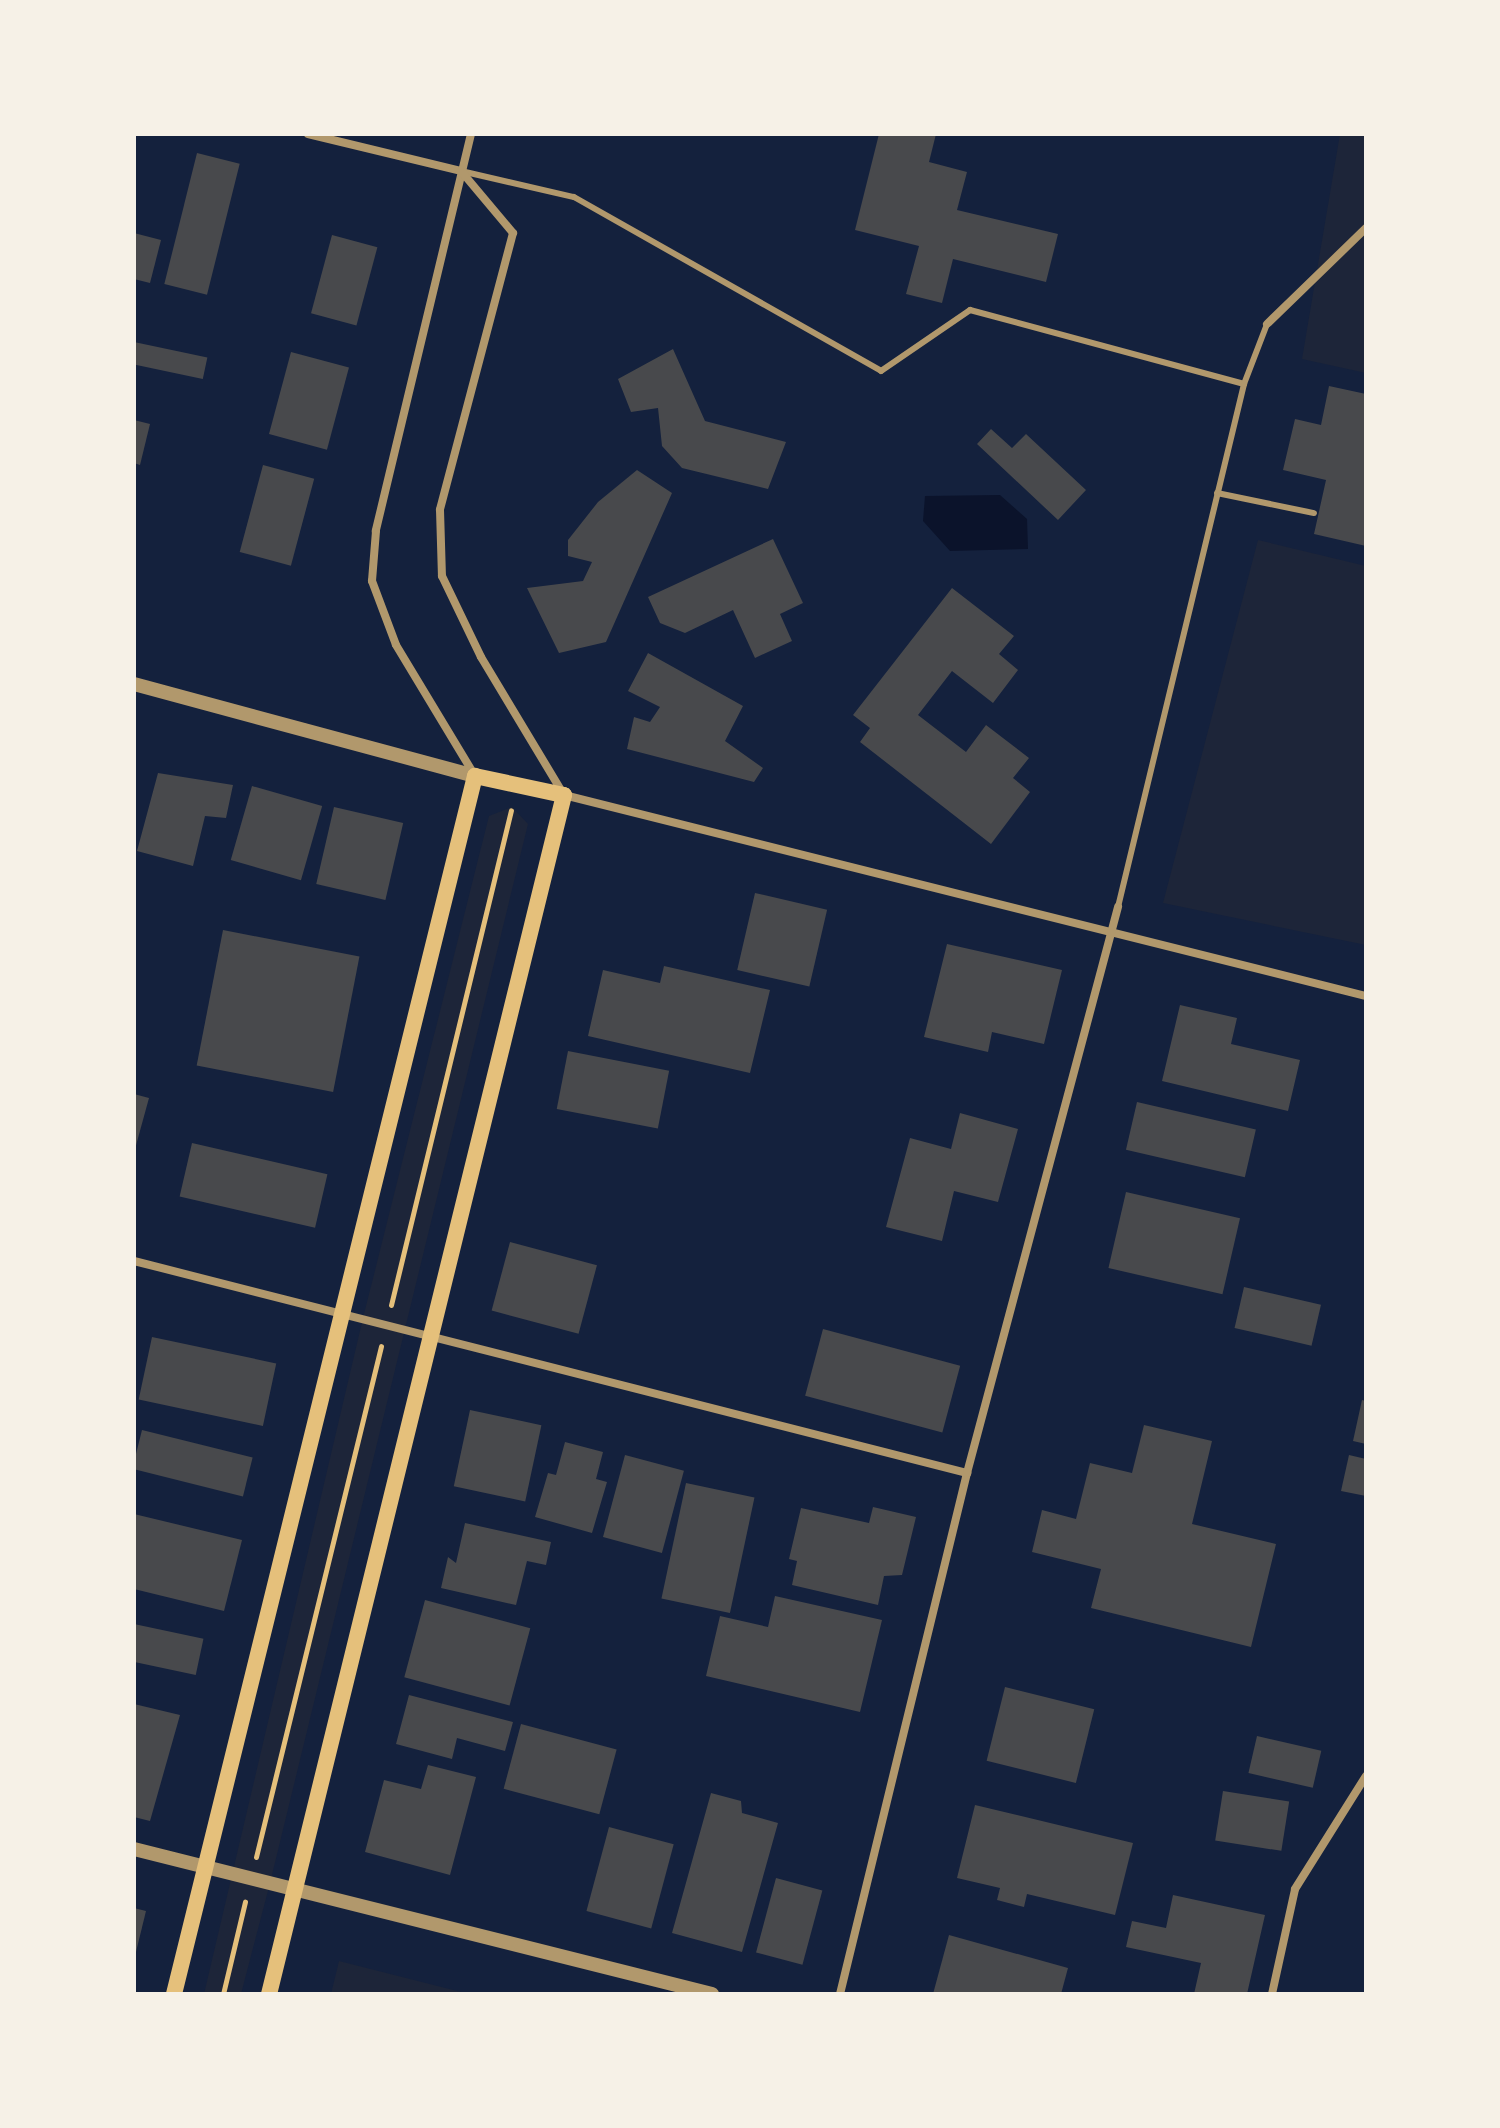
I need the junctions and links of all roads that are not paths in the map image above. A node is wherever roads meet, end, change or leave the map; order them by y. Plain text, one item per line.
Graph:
1 (308, 134) edge
2 (471, 134) edge
3 (461, 171) junction
4 (1366, 228) edge
5 (1267, 324) joint
6 (1244, 384) junction
7 (1217, 493) junction
8 (1314, 513) dead end
9 (134, 684) edge
10 (475, 776) junction
11 (564, 795) junction
12 (1118, 907) joint
13 (1111, 935) junction
14 (1366, 996) edge
15 (134, 1261) edge
16 (343, 1313) junction
17 (431, 1336) junction
18 (967, 1473) junction
19 (1366, 1776) edge
20 (134, 1849) edge
21 (206, 1867) junction
22 (295, 1889) junction
23 (174, 1994) edge
24 (269, 1994) edge
25 (712, 1994) edge
26 (840, 1994) edge
27 (1272, 1994) edge

1 - 3 street
2 - 3 street
3 - 6 lane
3 - 10 street
3 - 11 street
4 - 5 street
5 - 6 lane
6 - 7 lane
7 - 8 lane
7 - 12 lane
9 - 10 street
10 - 11 main road
10 - 16 main road
11 - 13 street
11 - 17 main road
12 - 13 street
13 - 14 street
13 - 18 street
15 - 16 street
16 - 17 street
16 - 21 main road
17 - 18 street
17 - 22 main road
18 - 26 street
19 - 27 street
20 - 21 street
21 - 22 street
21 - 23 main road
22 - 24 main road
22 - 25 street

